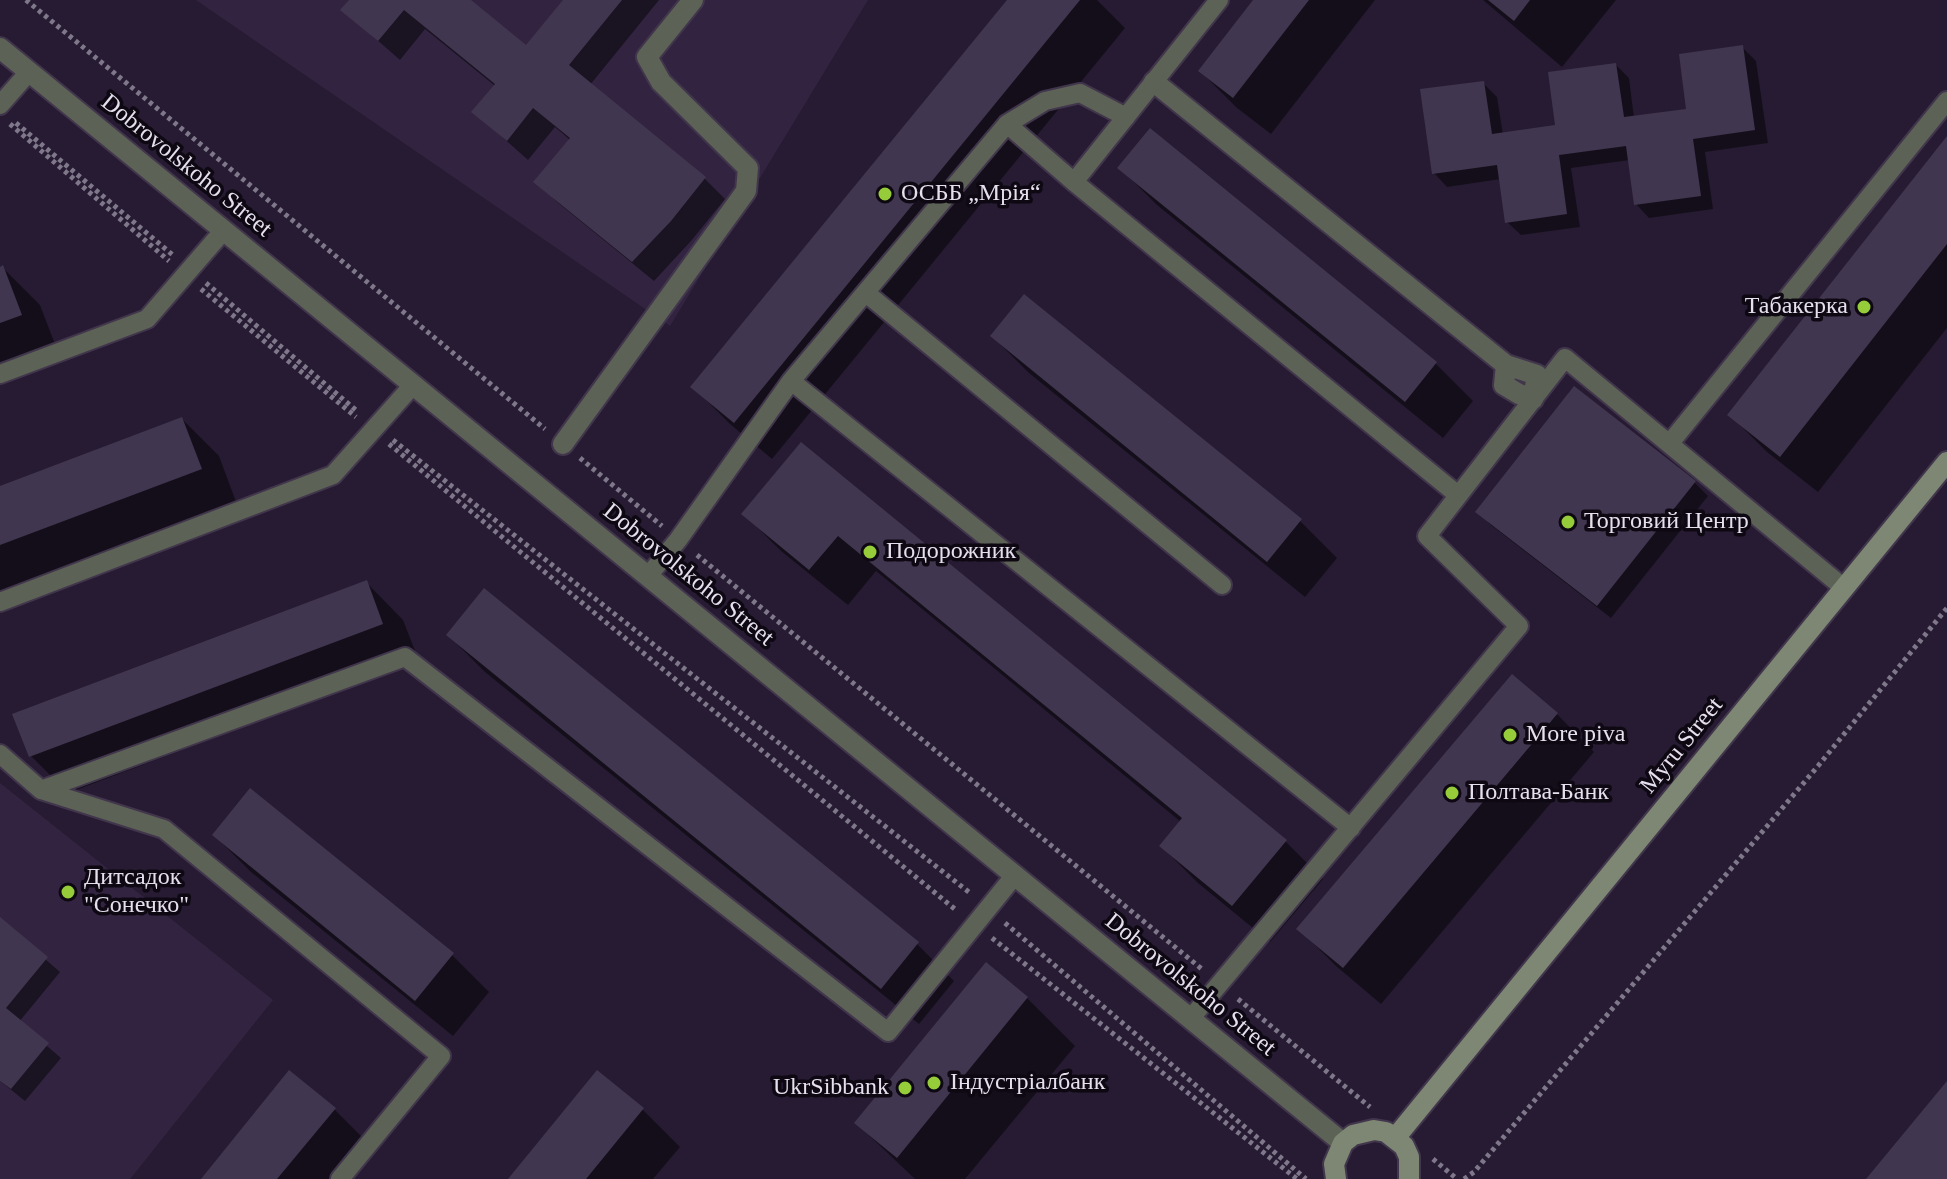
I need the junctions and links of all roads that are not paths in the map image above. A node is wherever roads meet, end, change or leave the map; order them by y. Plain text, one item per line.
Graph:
1 (693, 0) edge
2 (1219, 0) edge
3 (0, 48) edge
4 (29, 72) junction
5 (1154, 82) junction
6 (1947, 101) edge
7 (2, 112) edge
8 (1126, 117) junction
9 (1007, 124) junction
10 (1074, 182) junction
11 (224, 230) junction
12 (866, 293) junction
13 (0, 374) edge
14 (791, 381) junction
15 (413, 385) junction
16 (1533, 399) junction
17 (1670, 443) junction
18 (563, 444) road end
19 (1947, 462) edge
20 (1458, 495) junction
21 (648, 576) junction
22 (1222, 585) dead end
23 (1844, 588) junction
24 (0, 602) edge
25 (0, 754) edge
26 (41, 790) junction
27 (1351, 828) junction
28 (1015, 875) junction
29 (1191, 1018) junction
30 (1398, 1134) junction
31 (1343, 1143) junction
32 (340, 1179) edge
33 (1336, 1179) edge
34 (1409, 1179) edge

1 - 18 street
2 - 5 lane
3 - 4 street, Dobrovolskoho Street
4 - 7 lane
4 - 11 street, Dobrovolskoho Street
5 - 8 lane
5 - 16 street
6 - 17 lane
8 - 9 lane
8 - 10 lane
9 - 10 lane
9 - 12 lane
10 - 20 lane
11 - 13 lane
11 - 15 street, Dobrovolskoho Street
12 - 14 lane
12 - 22 lane
14 - 21 lane
14 - 27 lane
15 - 21 street, Dobrovolskoho Street
15 - 24 lane
16 - 17 lane
16 - 20 lane
17 - 23 lane
19 - 23 main road, Myru Street
20 - 27 lane
21 - 28 street, Dobrovolskoho Street
23 - 30 main road, Myru Street
25 - 26 lane
26 - 28 lane
26 - 32 lane
27 - 29 lane
28 - 29 street, Dobrovolskoho Street
29 - 31 street, Dobrovolskoho Street
30 - 31 main road
30 - 34 main road
31 - 33 main road

